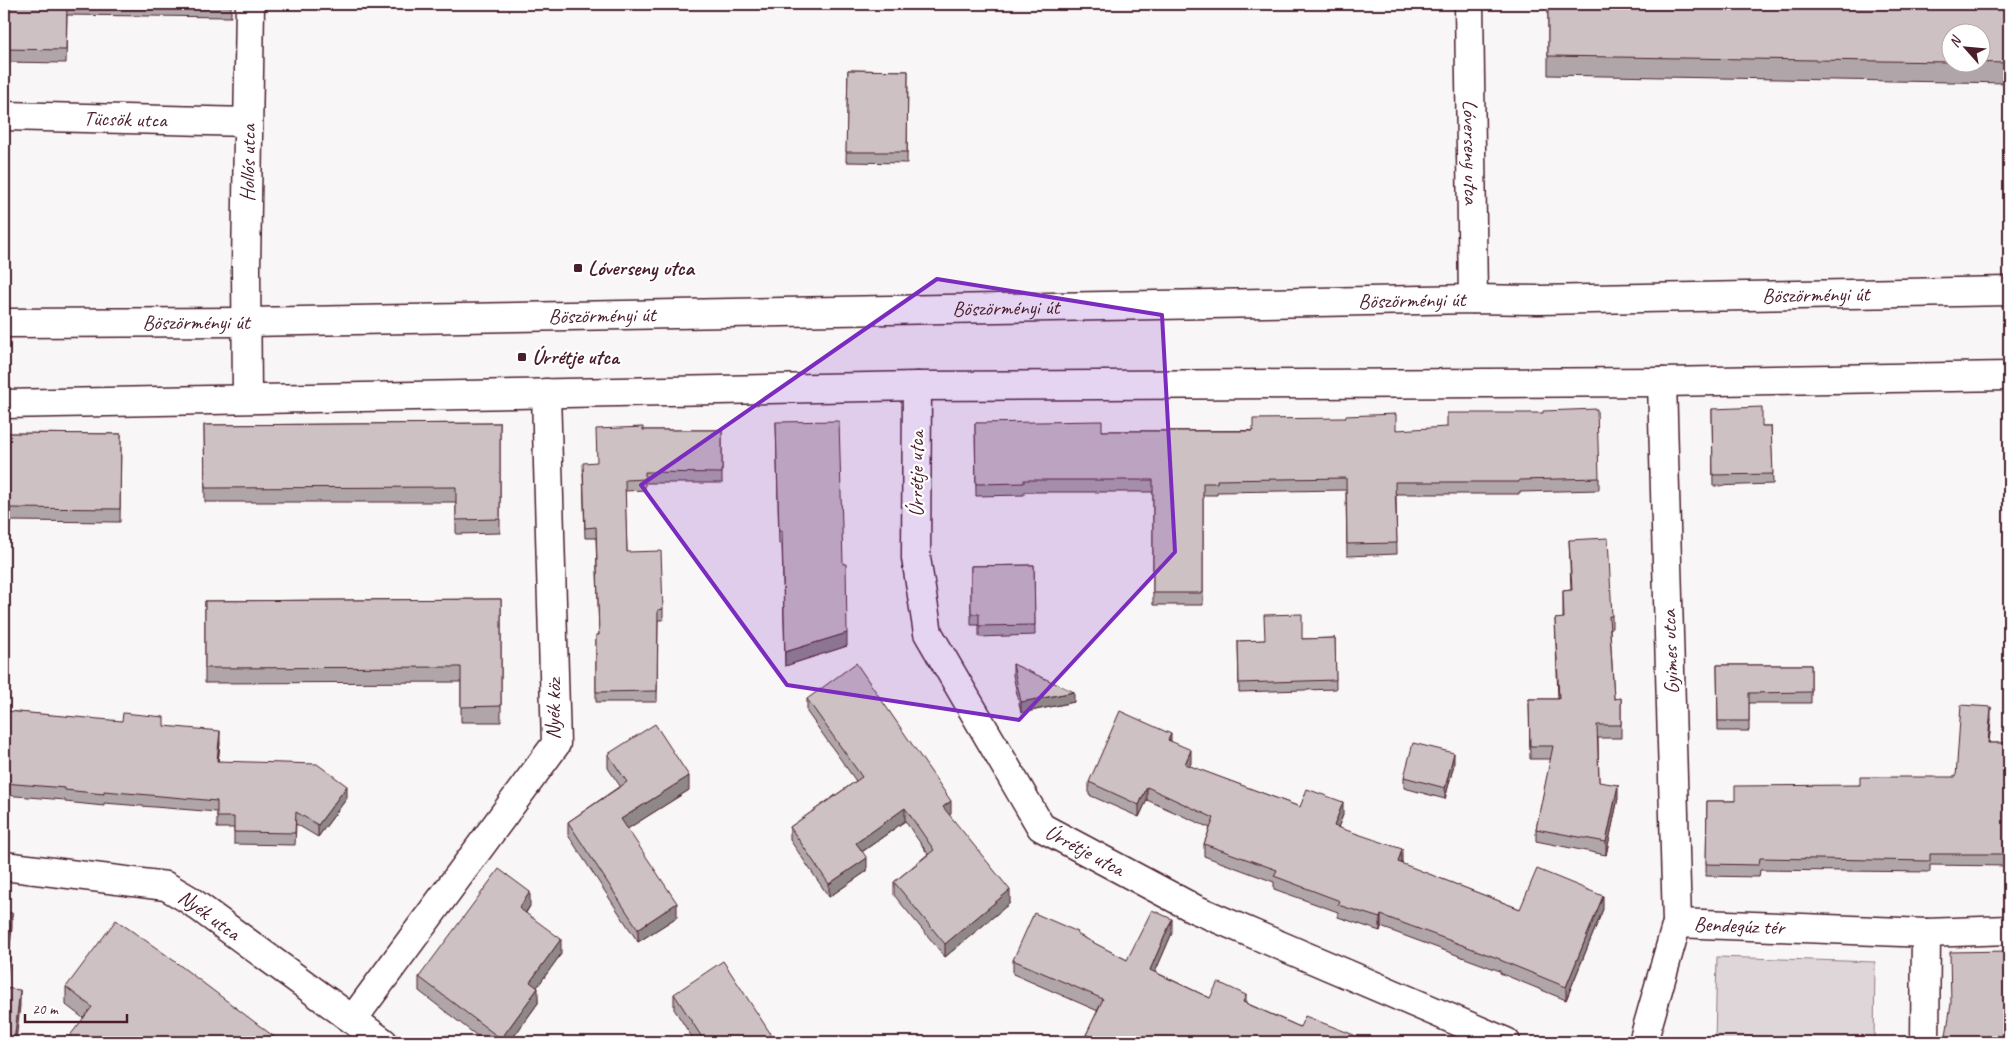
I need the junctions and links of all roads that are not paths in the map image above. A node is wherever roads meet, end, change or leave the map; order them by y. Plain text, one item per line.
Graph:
1 (250, 4) edge
2 (1469, 4) edge
3 (4, 116) edge
4 (248, 122) junction
5 (2009, 291) edge
6 (1472, 299) junction
7 (247, 322) junction
8 (4, 323) edge
9 (2009, 376) edge
10 (1662, 382) junction
11 (917, 386) junction
12 (546, 393) junction
13 (247, 398) junction
14 (4, 404) edge
15 (4, 866) edge
16 (1677, 923) junction
17 (2009, 930) edge
18 (1926, 932) junction
19 (353, 1019) junction
20 (384, 1042) edge
21 (1506, 1042) edge
22 (1643, 1042) edge
23 (1925, 1042) edge

1 - 4 street, Hollós utca
2 - 6 street, Lóverseny utca
3 - 4 street, Tücsök utca
4 - 7 street, Hollós utca
5 - 6 street, Böszörményi út
6 - 7 street, Böszörményi út
7 - 8 street, Böszörményi út
7 - 13 street, Hollós utca
9 - 10 street
10 - 11 street
10 - 16 street, Gyimes utca
11 - 12 street
11 - 21 street, Úrrétje utca
12 - 13 street
12 - 19 street, Nyék köz
13 - 14 street
15 - 19 street, Nyék utca
16 - 18 street, Bendegúz tér
16 - 22 street, Bendegúz tér
17 - 18 street, Bendegúz tér
18 - 23 street
19 - 20 street, Nyék utca

